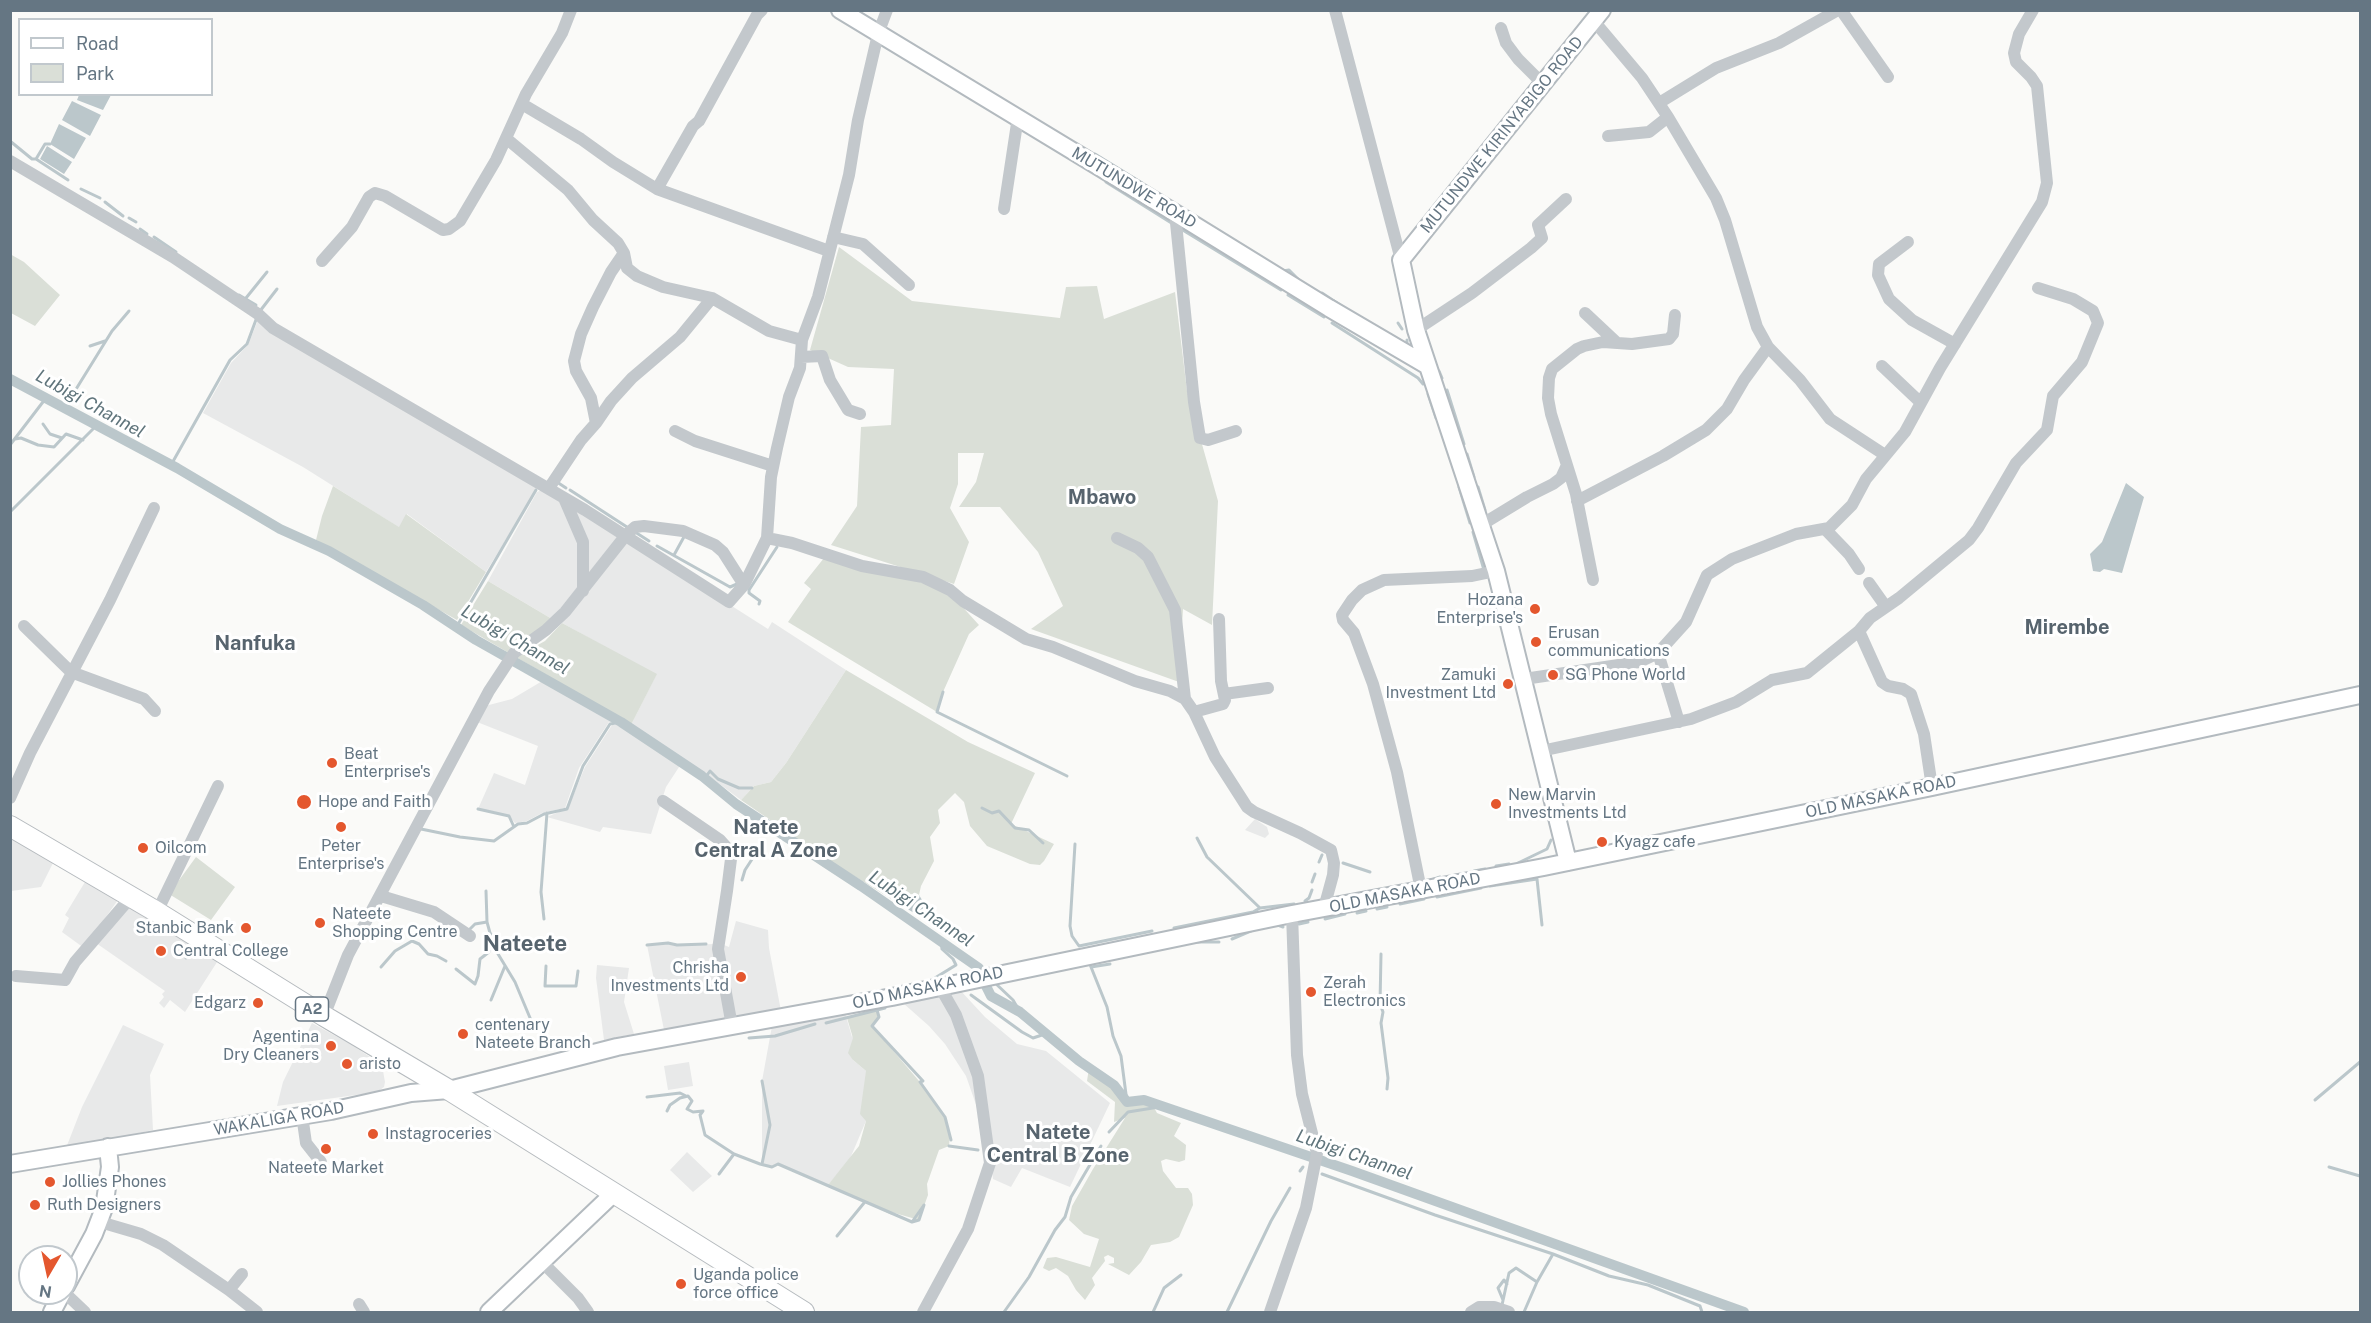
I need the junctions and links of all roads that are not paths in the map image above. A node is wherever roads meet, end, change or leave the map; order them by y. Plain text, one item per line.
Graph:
1 (571, 10) edge
2 (762, 10) edge
3 (840, 10) edge
4 (887, 10) edge
5 (1335, 10) edge
6 (1839, 10) edge
7 (2033, 10) edge
8 (1598, 16) edge
9 (1501, 28) dead end
10 (878, 34) junction
11 (1888, 77) dead end
12 (1543, 84) junction
13 (1659, 103) junction
14 (522, 104) junction
15 (1018, 117) junction
16 (1668, 117) junction
17 (1608, 136) dead end
18 (507, 139) junction
19 (10, 161) edge
20 (657, 189) junction
21 (1566, 199) dead end
22 (1004, 209) dead end
23 (1175, 213) junction
24 (833, 237) junction
25 (1908, 242) dead end
26 (829, 251) junction
27 (624, 253) junction
28 (1401, 260) junction
29 (322, 261) dead end
30 (909, 285) dead end
31 (2038, 288) dead end
32 (712, 298) junction
33 (1585, 313) dead end
34 (1675, 315) dead end
35 (1416, 330) junction
36 (802, 340) junction
37 (1617, 343) junction
38 (1955, 344) junction
39 (1768, 348) junction
40 (801, 357) junction
41 (1428, 366) junction
42 (1882, 366) dead end
43 (1920, 402) junction
44 (860, 414) dead end
45 (596, 423) junction
46 (675, 431) dead end
47 (1236, 431) dead end
48 (1885, 455) junction
49 (1567, 465) junction
50 (773, 466) junction
51 (549, 488) junction
52 (564, 498) junction
53 (1577, 501) junction
54 (154, 508) dead end
55 (1481, 525) junction
56 (1825, 529) junction
57 (631, 531) junction
58 (767, 537) junction
59 (1117, 537) dead end
60 (1859, 569) dead end
61 (1496, 572) junction
62 (1593, 580) dead end
63 (1869, 583) dead end
64 (744, 585) junction
65 (583, 591) junction
66 (1886, 607) junction
67 (1219, 619) dead end
68 (24, 626) dead end
69 (1859, 631) junction
70 (1658, 653) junction
71 (70, 672) junction
72 (1524, 679) junction
73 (1268, 688) dead end
74 (1224, 694) junction
75 (2361, 695) edge
76 (1185, 699) junction
77 (154, 711) dead end
78 (1194, 712) junction
79 (1679, 722) junction
80 (1541, 751) junction
81 (218, 786) dead end
82 (1932, 787) junction
83 (10, 798) edge
84 (663, 801) dead end
85 (10, 826) edge
86 (1568, 862) junction
87 (1421, 890) junction
88 (381, 896) junction
89 (131, 897) junction
90 (1324, 908) junction
91 (157, 912) junction
92 (1292, 914) junction
93 (470, 936) dead end
94 (16, 976) dead end
95 (940, 987) junction
96 (324, 1017) junction
97 (732, 1026) junction
98 (448, 1090) junction
99 (302, 1115) junction
100 (108, 1147) junction
101 (321, 1162) dead end
102 (10, 1164) edge
103 (613, 1194) junction
104 (100, 1222) junction
105 (542, 1261) junction
106 (78, 1263) edge
107 (242, 1274) dead end
108 (229, 1290) junction
109 (257, 1312) edge
110 (489, 1312) edge
111 (588, 1312) edge
112 (804, 1312) edge
113 (923, 1312) edge
114 (1270, 1312) edge
115 (1471, 1312) edge
116 (1509, 1312) edge

1 - 14 street
2 - 20 street
3 - 10 main road, MUTUNDWE ROAD
4 - 10 street
5 - 28 street
6 - 11 street
6 - 13 street
7 - 38 street
8 - 12 main road, MUTUNDWE KIRINYABIGO ROAD
8 - 13 street
9 - 12 street
10 - 15 main road, MUTUNDWE ROAD
10 - 24 street
12 - 28 main road, MUTUNDWE KIRINYABIGO ROAD
13 - 16 street
14 - 18 street
14 - 20 street
15 - 22 street
15 - 23 main road, MUTUNDWE ROAD
16 - 17 street
16 - 39 street
18 - 27 street
18 - 29 street
19 - 51 street
20 - 26 street
21 - 35 street
23 - 41 main road, MUTUNDWE ROAD
23 - 47 street
24 - 26 street
24 - 30 street
25 - 38 street
26 - 36 street
27 - 32 street
27 - 45 street
28 - 35 main road
31 - 66 street
32 - 36 street
32 - 45 street
33 - 37 street
34 - 37 street
35 - 41 main road
36 - 40 street
37 - 49 street
38 - 43 street
39 - 48 street
39 - 53 street
40 - 44 street
40 - 50 street
41 - 55 main road
42 - 43 street
43 - 48 street
45 - 51 street
46 - 50 street
48 - 56 street
49 - 53 street
49 - 55 street
50 - 58 street
51 - 52 street
52 - 57 street
52 - 65 street
53 - 62 street
54 - 71 street
55 - 61 main road
56 - 60 street
56 - 70 street
57 - 64 street
57 - 64 street
57 - 65 street
58 - 64 street
58 - 76 street
59 - 76 street
61 - 72 main road
61 - 87 street
63 - 66 street
65 - 88 street
66 - 69 street
67 - 74 street
68 - 71 street
69 - 79 street
69 - 82 street
70 - 72 street
70 - 79 street
71 - 77 street
71 - 83 street
72 - 80 main road
73 - 74 street
74 - 78 street
75 - 82 main road, OLD MASAKA ROAD
76 - 78 street
78 - 90 street
79 - 80 street
80 - 86 main road
81 - 91 street
82 - 86 main road, OLD MASAKA ROAD
84 - 97 street
85 - 89 main road, A2
86 - 87 main road, OLD MASAKA ROAD
87 - 90 main road, OLD MASAKA ROAD
88 - 93 street
88 - 96 street
89 - 91 main road, A2
89 - 94 street
90 - 92 main road, OLD MASAKA ROAD
91 - 96 main road, A2
92 - 95 main road, OLD MASAKA ROAD
92 - 114 street
95 - 97 main road, OLD MASAKA ROAD
95 - 113 street
96 - 98 main road, A2
97 - 98 main road, OLD MASAKA ROAD
98 - 99 main road, WAKALIGA ROAD
98 - 103 main road, A2
99 - 100 main road, WAKALIGA ROAD
99 - 101 street
100 - 102 main road, WAKALIGA ROAD
100 - 104 main road
103 - 105 main road
103 - 112 main road, A2
104 - 106 main road
104 - 108 street
105 - 110 main road
105 - 111 street
107 - 108 street
108 - 109 street
115 - 116 street

